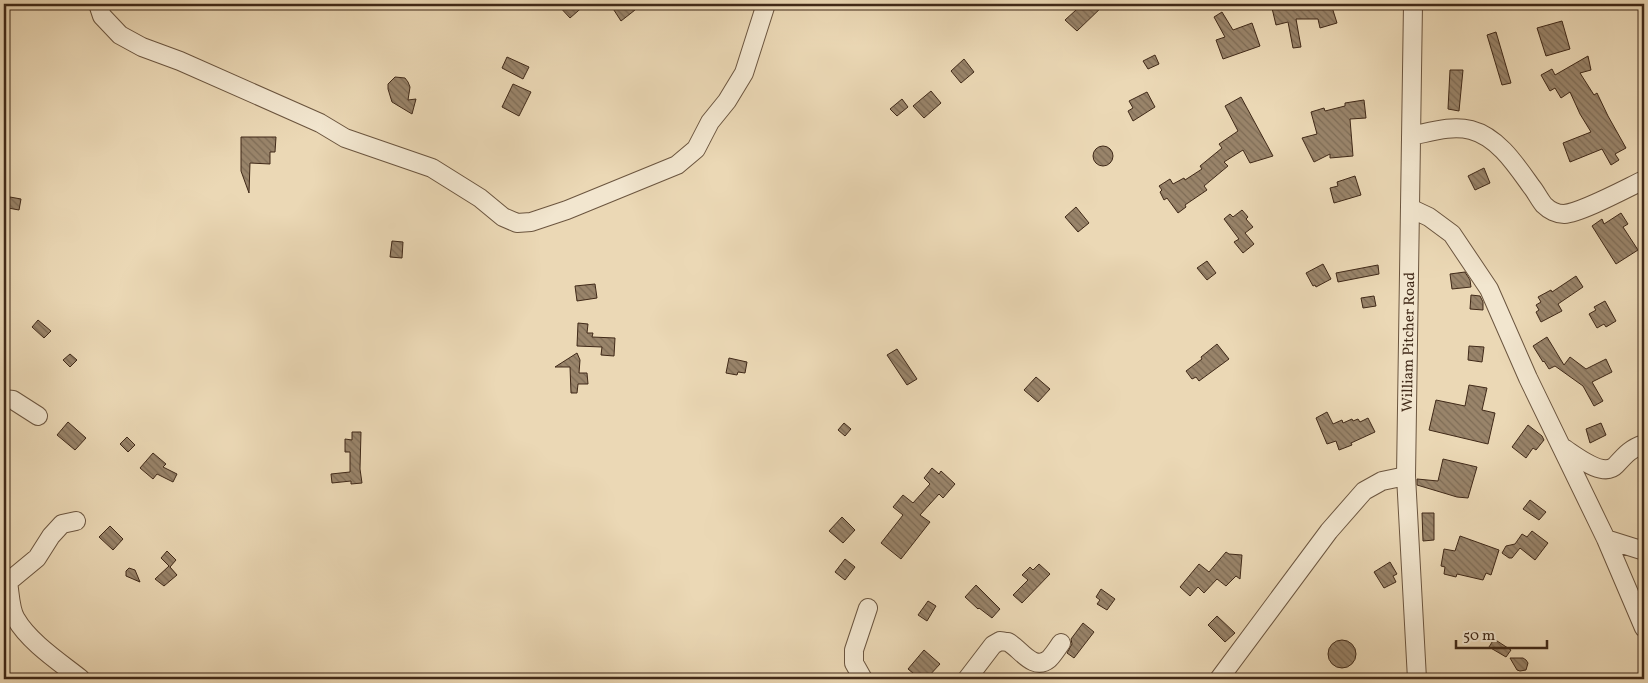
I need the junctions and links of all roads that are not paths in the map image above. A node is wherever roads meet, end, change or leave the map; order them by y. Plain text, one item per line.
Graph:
1 (98, 4) edge
2 (766, 4) edge
3 (1413, 4) edge
4 (1411, 136) junction
5 (1644, 180) edge
6 (1410, 208) junction
7 (4, 399) edge
8 (38, 416) dead end
9 (1644, 444) edge
10 (1562, 447) junction
11 (1406, 476) junction
12 (76, 521) dead end
13 (1606, 539) junction
14 (1644, 550) edge
15 (6, 581) edge
16 (868, 608) dead end
17 (1644, 628) edge
18 (1060, 643) dead end
19 (82, 679) edge
20 (863, 679) edge
21 (967, 679) edge
22 (1219, 679) edge
23 (1417, 679) edge

1 - 2 street
3 - 4 street, William Pitcher Road
4 - 5 street
4 - 6 street, William Pitcher Road
6 - 10 street
6 - 11 street, William Pitcher Road
7 - 8 street
9 - 10 street
10 - 13 street
11 - 22 street
11 - 23 street, William Pitcher Road
12 - 15 street
13 - 14 street
13 - 17 street
15 - 19 street
16 - 20 street
18 - 21 street

